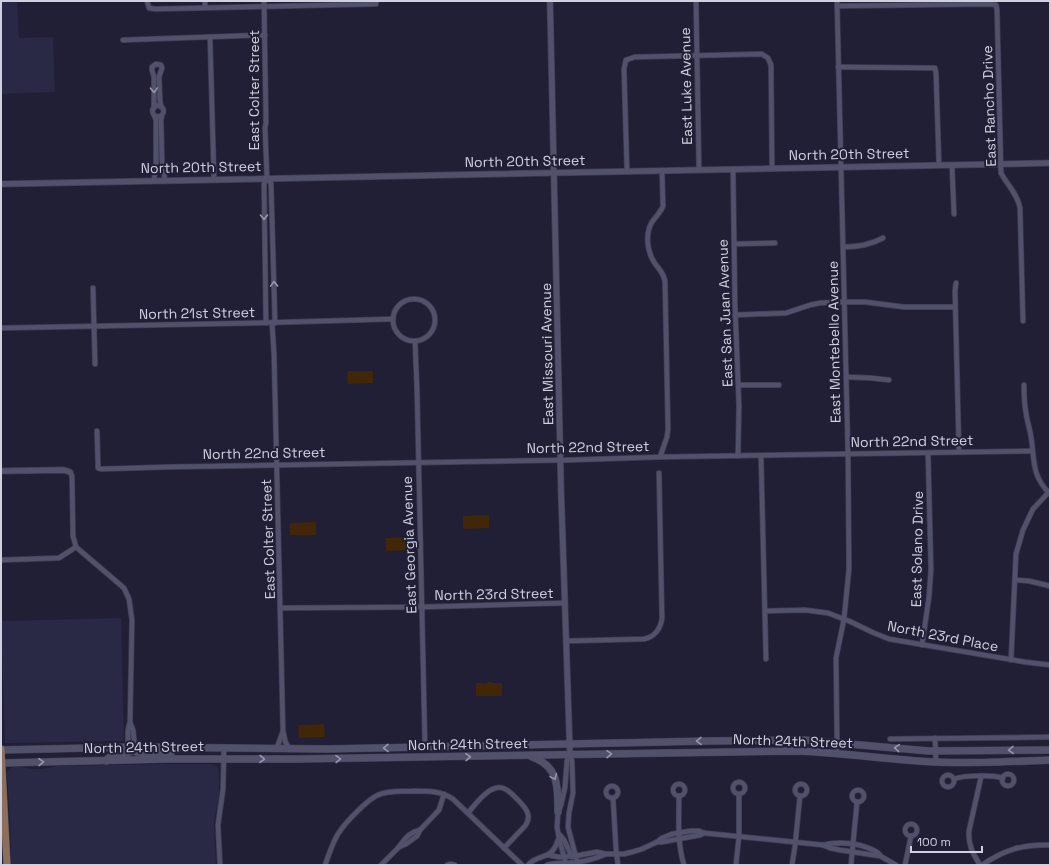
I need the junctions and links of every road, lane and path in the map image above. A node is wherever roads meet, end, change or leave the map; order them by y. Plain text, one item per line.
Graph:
1 (147, 1) edge
2 (205, 1) edge
3 (550, 1) edge
4 (696, 1) edge
5 (376, 2) edge
6 (321, 3) edge
7 (265, 4) edge
8 (837, 4) edge
9 (205, 8) junction
10 (265, 35) junction
11 (210, 37) junction
12 (123, 40) dead end
13 (697, 56) junction
14 (838, 67) junction
15 (161, 107) junction
16 (154, 108) junction
17 (154, 115) junction
18 (162, 115) junction
19 (1050, 163) edge
20 (952, 164) junction
21 (1001, 164) junction
22 (939, 165) junction
23 (841, 166) junction
24 (772, 168) junction
25 (733, 169) junction
26 (699, 170) junction
27 (626, 171) junction
28 (662, 171) junction
29 (554, 173) junction
30 (267, 178) junction
31 (214, 179) junction
32 (154, 180) junction
33 (165, 180) junction
34 (1, 184) edge
35 (954, 214) dead end
36 (883, 238) dead end
37 (775, 243) dead end
38 (734, 244) junction
39 (843, 247) junction
40 (956, 283) dead end
41 (93, 288) dead end
42 (844, 302) junction
43 (955, 307) junction
44 (735, 315) junction
45 (392, 319) junction
46 (1023, 321) dead end
47 (266, 323) junction
48 (273, 323) junction
49 (94, 326) junction
50 (1, 328) edge
51 (415, 341) junction
52 (95, 364) dead end
53 (846, 377) junction
54 (889, 380) dead end
55 (779, 384) dead end
56 (739, 385) junction
57 (1024, 385) dead end
58 (97, 431) dead end
59 (1032, 451) junction
60 (959, 452) junction
61 (928, 453) junction
62 (848, 454) junction
63 (738, 456) junction
64 (761, 456) junction
65 (660, 457) junction
66 (561, 460) junction
67 (418, 462) junction
68 (277, 465) junction
69 (1, 471) edge
70 (70, 472) joint
71 (659, 473) dead end
72 (1049, 494) edge
73 (76, 547) junction
74 (1, 560) edge
75 (1015, 580) junction
76 (1050, 586) edge
77 (565, 603) junction
78 (422, 606) junction
79 (281, 608) junction
80 (765, 611) junction
81 (844, 619) junction
82 (566, 641) junction
83 (922, 645) junction
84 (766, 659) dead end
85 (1011, 660) junction
86 (1050, 665) edge
87 (130, 722) junction
88 (283, 731) junction
89 (1050, 737) edge
90 (936, 738) junction
91 (890, 739) dead end
92 (718, 741) junction
93 (836, 742) junction
94 (570, 744) junction
95 (132, 748) junction
96 (224, 748) junction
97 (425, 748) junction
98 (275, 749) junction
99 (291, 749) junction
100 (1, 750) edge
101 (1050, 750) edge
102 (936, 751) junction
103 (718, 752) junction
104 (836, 754) junction
105 (570, 755) junction
106 (528, 756) junction
107 (224, 758) junction
108 (1050, 760) edge
109 (106, 761) junction
110 (936, 762) junction
111 (1, 763) edge
112 (981, 777) junction
113 (1003, 778) dead end
114 (954, 779) dead end
115 (444, 794) junction
116 (739, 794) dead end
117 (679, 796) dead end
118 (800, 796) dead end
119 (613, 798) dead end
120 (857, 802) dead end
121 (558, 812) junction
122 (468, 813) junction
123 (558, 827) junction
124 (568, 827) junction
125 (558, 832) junction
126 (680, 832) junction
127 (704, 833) junction
128 (739, 836) junction
129 (910, 836) dead end
130 (559, 838) junction
131 (680, 838) junction
132 (657, 842) junction
133 (795, 842) junction
134 (823, 845) junction
135 (853, 845) junction
136 (1050, 845) edge
137 (504, 848) junction
138 (852, 851) junction
139 (606, 854) junction
140 (617, 854) junction
141 (548, 855) junction
142 (563, 856) junction
143 (573, 856) junction
144 (880, 856) junction
145 (567, 864) edge
146 (577, 864) edge
147 (736, 864) edge
148 (7, 865) edge
149 (220, 865) edge
150 (325, 865) edge
151 (381, 865) edge
152 (447, 865) edge
153 (454, 865) edge
154 (522, 865) edge
155 (528, 865) edge
156 (547, 865) edge
157 (618, 865) edge
158 (684, 865) edge
159 (792, 865) edge
160 (851, 865) edge
161 (896, 865) edge
162 (905, 865) edge
163 (981, 865) edge

1 - 9 street
2 - 9 street
3 - 29 street, East Missouri Avenue
4 - 13 street, East Luke Avenue
5 - 6 street
6 - 7 street
7 - 9 street
7 - 10 street, East Colter Street
8 - 14 street, East Montebello Avenue
8 - 21 street, East Rancho Drive
10 - 11 street
10 - 30 street, East Colter Street
11 - 12 street
11 - 31 street
13 - 24 street
13 - 26 street, East Luke Avenue
13 - 27 street
14 - 22 street
14 - 23 street, East Montebello Avenue
15 - 16 street
15 -> 16 street
15 - 18 street
16 - 17 street
17 - 18 street
17 - 32 street
18 - 33 street
19 - 21 street, North 20th Street
20 - 21 street, North 20th Street
20 - 22 street, North 20th Street
20 - 35 street
21 - 46 street, East Rancho Drive
22 - 23 street, North 20th Street
23 - 24 street, North 20th Street
23 - 39 street, East Montebello Avenue
24 - 25 street, North 20th Street
25 - 26 street, North 20th Street
25 - 38 street, East San Juan Avenue
26 - 28 street, North 20th Street
27 - 28 street, North 20th Street
27 - 29 street, North 20th Street
28 - 65 street
29 - 30 street, North 20th Street
29 - 66 street, East Missouri Avenue
30 - 31 street, North 20th Street
30 -> 47 street, East Colter Street
48 -> 30 street, East Colter Street
31 - 33 street, North 20th Street
32 - 33 street, North 20th Street
32 - 34 street, North 20th Street
36 - 39 street
37 - 38 street
38 - 44 street, East San Juan Avenue
39 - 42 street, East Montebello Avenue
40 - 43 street
41 - 49 street
42 - 43 street
42 - 44 street
42 - 53 street, East Montebello Avenue
43 - 60 street
44 - 56 street, East San Juan Avenue
45 - 48 street, North 21st Street
45 - 51 street
45 - 51 street
47 - 48 street, North 21st Street
47 - 49 street, North 21st Street
48 - 68 street, East Colter Street
49 - 50 street, North 21st Street
49 - 52 street
51 - 67 street, East Georgia Avenue
53 - 54 street
53 - 62 street, East Montebello Avenue
55 - 56 street
56 - 63 street, East San Juan Avenue
57 - 59 street
58 - 68 street, North 22nd Street
59 - 60 street, North 22nd Street
59 - 72 street
60 - 61 street, North 22nd Street
61 - 62 street, North 22nd Street
61 - 83 street, East Solano Drive
62 - 64 street, North 22nd Street
62 - 81 street, East Montebello Avenue
63 - 64 street, North 22nd Street
63 - 65 street, North 22nd Street
64 - 80 street
65 - 66 street, North 22nd Street
66 - 67 street, North 22nd Street
66 - 77 street, East Missouri Avenue
67 - 68 street, North 22nd Street
67 - 78 street, East Georgia Avenue
68 - 79 street, East Colter Street
69 - 70 street
70 - 73 street
71 - 82 street
72 - 75 street
73 - 74 street
73 - 87 street
75 - 76 street
75 - 85 street
77 - 78 street, North 23rd Street
77 - 82 street, East Missouri Avenue
78 - 79 street, North 23rd Street
78 - 97 street, East Georgia Avenue
79 - 88 street, East Colter Street
80 - 81 street, North 23rd Place
80 - 84 street
81 - 83 street, North 23rd Place
81 - 93 street, East Montebello Avenue
82 - 94 street, East Missouri Avenue
83 - 85 street, North 23rd Place
85 - 86 street, North 23rd Place
87 - 95 street
87 - 95 street
88 - 98 street, East Colter Street
88 - 99 street, East Colter Street
89 - 90 street
90 - 91 street
90 - 102 street
92 - 93 main road, North 24th Street
92 -> 94 main road, North 24th Street
92 - 103 main road
102 -> 93 main road, North 24th Street
93 - 104 street, East Montebello Avenue
94 - 97 main road, North 24th Street
94 - 105 street, East Missouri Avenue
95 - 96 main road, North 24th Street
95 - 100 main road, North 24th Street
95 - 107 main road
95 - 109 main road
96 - 98 main road, North 24th Street
96 - 107 street
97 -> 99 main road, North 24th Street
98 - 99 main road, North 24th Street
100 - 111 main road
101 -> 102 main road, North 24th Street
102 - 110 street
103 - 104 main road, North 24th Street
105 -> 103 main road, North 24th Street
104 - 110 main road, North 24th Street
105 - 106 main road, North 24th Street
105 - 121 street
105 - 124 street
107 -> 106 main road, North 24th Street
106 -> 121 main road
107 - 109 main road, North 24th Street
107 - 149 street
108 - 110 main road, North 24th Street
111 -> 109 main road, North 24th Street
111 - 148 main road
112 - 113 street
112 - 114 street
112 - 163 street
115 - 122 street
115 - 150 street
115 - 151 street
116 - 128 street
117 - 126 street
118 - 133 street
119 - 140 street
120 - 135 street
121 - 123 street
122 - 137 street
122 - 137 street
123 - 124 street
123 - 125 street
124 - 143 street
125 - 130 street
125 - 143 street
126 - 127 street
126 - 131 street
126 - 132 street
127 - 128 street
127 - 131 street
128 - 133 street
128 - 147 street
129 - 162 street
130 - 141 street
130 - 142 street
131 - 132 street
131 - 158 street
132 - 140 street
133 - 134 street
133 - 159 street
134 - 135 street
134 - 138 street
135 - 138 street
135 - 144 street
136 - 163 street
137 - 154 street
138 - 144 street
138 - 160 street
139 - 140 street
139 - 143 street
139 - 146 street
140 - 157 street
141 - 142 street
141 - 155 street
142 - 143 street
142 - 145 street
143 - 146 street
144 - 161 street
145 - 146 street
145 - 156 street
152 - 153 street

